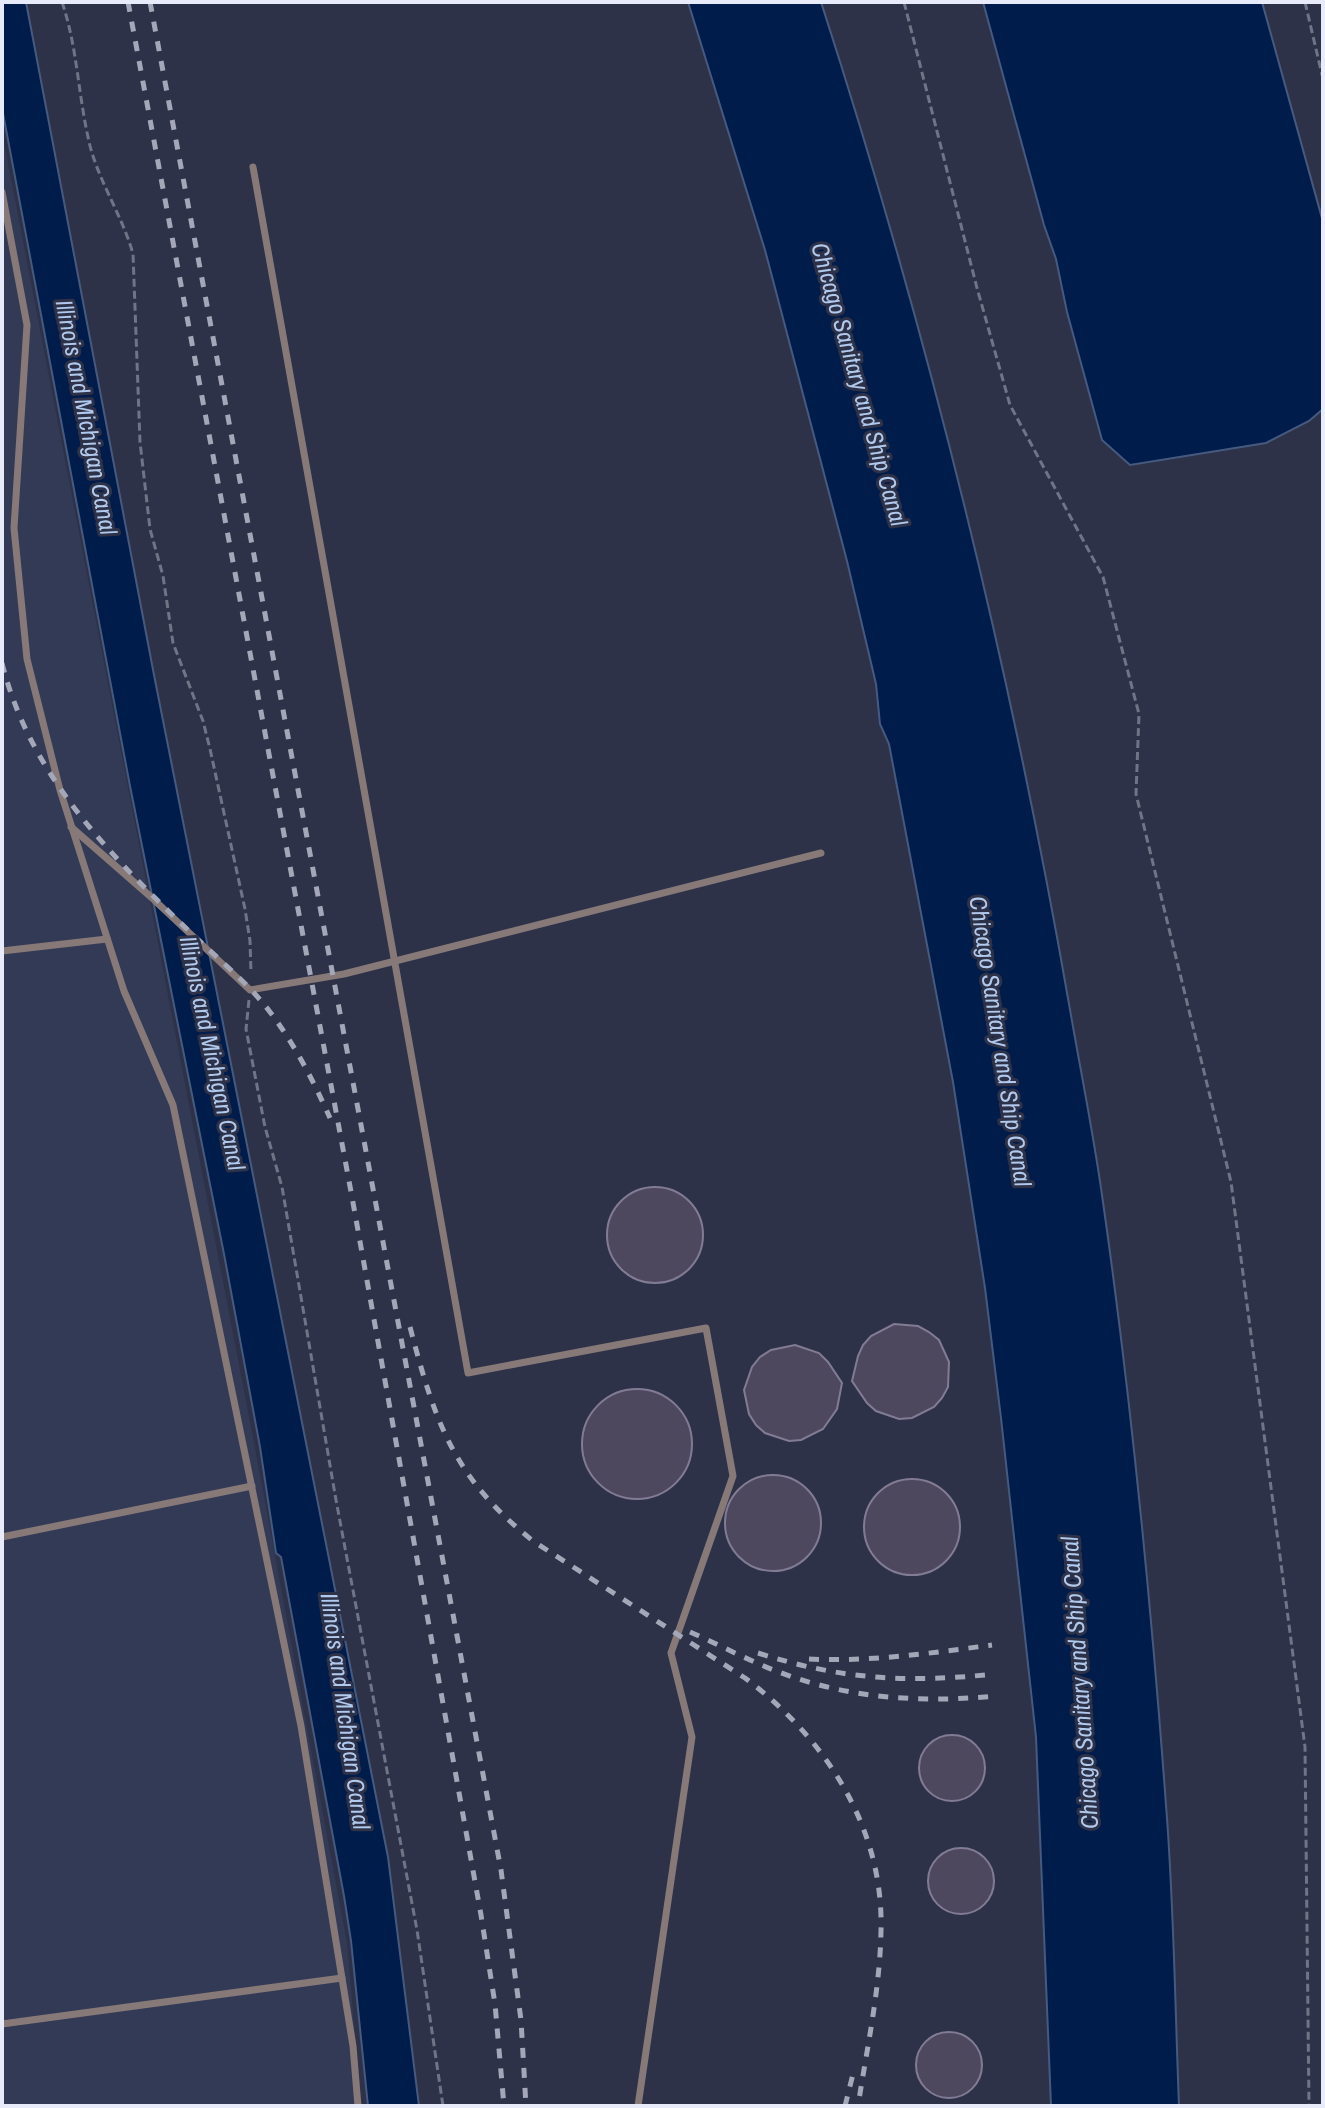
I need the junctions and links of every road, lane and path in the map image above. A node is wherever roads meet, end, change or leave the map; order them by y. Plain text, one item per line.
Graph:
1 (62, 2) edge
2 (904, 2) edge
3 (1305, 2) edge
4 (1323, 79) edge
5 (253, 167) dead end
6 (2, 192) edge
7 (71, 827) junction
8 (821, 853) dead end
9 (107, 939) junction
10 (2, 951) edge
11 (395, 961) junction
12 (250, 990) junction
13 (252, 1486) junction
14 (2, 1537) edge
15 (342, 1978) junction
16 (2, 2024) edge
17 (358, 2106) edge
18 (443, 2106) edge
19 (638, 2106) edge
20 (1309, 2106) edge

1 - 12 path
2 - 20 path
3 - 4 path
5 - 11 lane
6 - 7 lane
7 - 9 lane
7 - 12 lane
8 - 11 lane
9 - 10 lane
9 - 13 lane
11 - 12 lane
11 - 19 lane
12 - 18 path
13 - 14 lane
13 - 15 lane
15 - 16 lane
15 - 17 lane

